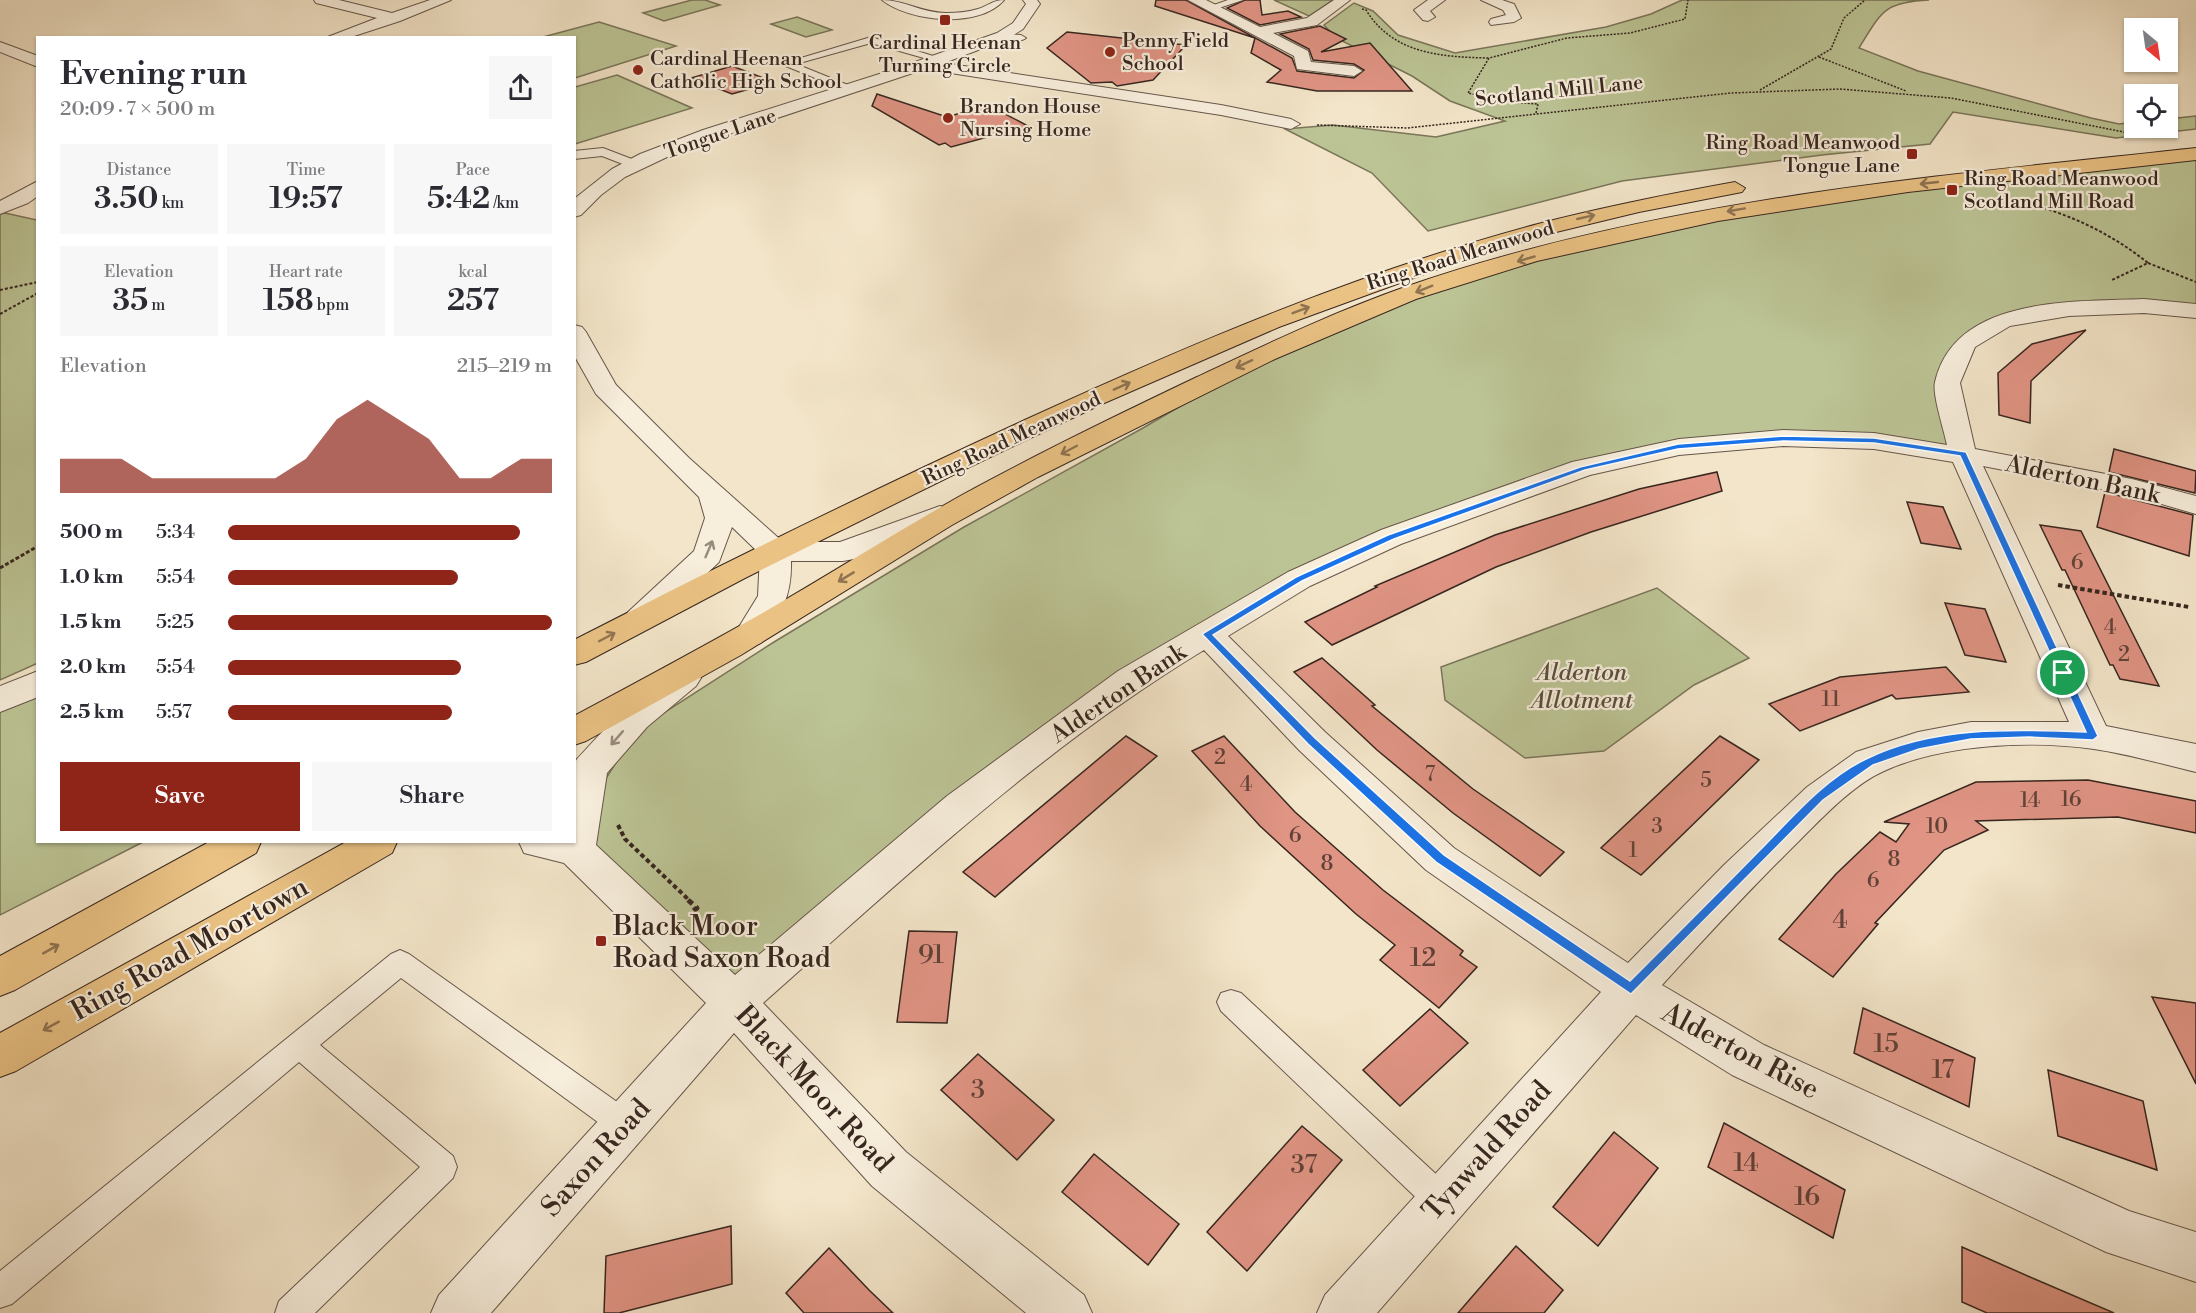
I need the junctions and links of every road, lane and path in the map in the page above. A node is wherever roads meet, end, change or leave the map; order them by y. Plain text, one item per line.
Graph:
1 (321, 0) edge
2 (444, 0) edge
3 (887, 0) edge
4 (999, 0) edge
5 (1030, 0) edge
6 (1196, 0) edge
7 (1238, 0) edge
8 (1438, 0) edge
9 (1488, 0) edge
10 (1688, 0) edge
11 (1865, 0) edge
12 (1341, 1) edge
13 (1213, 7) junction
14 (395, 18) junction
15 (1428, 18) dead end
16 (1496, 22) dead end
17 (1262, 31) junction
18 (338, 36) edge
19 (1002, 36) junction
20 (1021, 38) dead end
21 (0, 47) edge
22 (779, 56) dead end
23 (1819, 57) junction
24 (1489, 58) junction
25 (36, 61) edge
26 (796, 62) junction
27 (931, 62) junction
28 (1354, 71) dead end
29 (849, 89) junction
30 (1756, 92) junction
31 (1910, 93) junction
32 (1536, 114) junction
33 (1291, 124) joint
34 (2196, 136) edge
35 (2152, 141) junction
36 (2196, 154) edge
37 (576, 156) edge
38 (633, 164) junction
39 (1852, 172) dead end
40 (1754, 185) dead end
41 (36, 188) edge
42 (2006, 198) dead end
43 (0, 208) edge
44 (576, 208) edge
45 (2148, 263) junction
46 (2196, 276) edge
47 (2185, 278) junction
48 (36, 282) edge
49 (2196, 282) edge
50 (0, 290) edge
51 (36, 294) edge
52 (2069, 309) junction
53 (2196, 311) edge
54 (0, 314) edge
55 (576, 340) edge
56 (584, 372) edge
57 (1963, 454) junction
58 (711, 491) junction
59 (968, 504) junction
60 (2196, 505) edge
61 (36, 547) edge
62 (775, 551) junction
63 (0, 568) edge
64 (2019, 578) junction
65 (2189, 607) dead end
66 (639, 620) junction
67 (1207, 634) junction
68 (750, 635) junction
69 (576, 653) edge
70 (708, 658) junction
71 (36, 684) edge
72 (0, 700) edge
73 (576, 731) edge
74 (2093, 736) junction
75 (2196, 758) edge
76 (612, 815) dead end
77 (576, 826) edge
78 (377, 843) edge
79 (546, 843) edge
80 (239, 844) edge
81 (571, 846) edge
82 (665, 937) junction
83 (0, 977) edge
84 (1631, 989) junction
85 (734, 1002) junction
86 (1231, 1002) dead end
87 (301, 1046) junction
88 (0, 1056) edge
89 (624, 1124) junction
90 (1441, 1200) junction
91 (2196, 1257) edge
92 (0, 1292) edge
93 (291, 1313) edge
94 (457, 1313) edge
95 (1066, 1313) edge
96 (1343, 1313) edge

1 - 14 street
2 - 14 street
3 - 4 lane
5 - 19 street, Tongue Lane
6 - 13 street
7 - 13 lane
8 - 15 street
9 - 16 street
10 - 24 path
11 - 23 path
12 - 17 street
12 - 24 path
13 - 17 street
14 - 18 street
17 - 28 street
19 - 20 lane
19 - 27 street, Tongue Lane
21 - 25 street
22 - 26 lane
23 - 30 path
23 - 31 path
24 - 32 path
26 - 27 lane
26 - 29 lane
27 - 29 street, Tongue Lane
27 - 33 street
29 - 38 street, Tongue Lane
30 - 31 path, Scotland Mill Lane
30 - 32 path, Scotland Mill Lane
31 - 35 path, Scotland Mill Lane
32 - 33 path, Scotland Mill Lane
34 - 35 highway
35 - 39 highway
36 -> 59 highway, Ring Road Meanwood
37 - 38 lane
38 - 44 street, Tongue Lane
62 -> 40 highway, Ring Road Meanwood
41 - 43 street
42 - 45 path
45 - 47 path
45 - 52 path
46 - 47 path
47 - 49 path
48 - 50 path
51 - 54 path
52 - 53 street
52 - 57 street
55 - 56 street
56 - 58 street
57 - 60 street, Alderton Bank
57 - 64 street
57 - 67 street, Alderton Bank
58 - 62 street
66 -> 58 street
59 - 62 street, Ring Road Meanwood
59 -> 68 highway, Ring Road Meanwood
61 - 63 path
62 - 66 highway
62 - 68 street
64 - 65 path
64 - 74 street
69 -> 66 highway
67 - 84 street, Alderton Rise
67 - 85 street, Alderton Bank
68 - 70 highway
70 - 73 highway
70 -> 77 street
71 - 72 street
74 - 75 street, Tynwald Road
74 - 84 street, Tynwald Road
76 - 82 path
78 -> 88 highway, Ring Road Moortown
79 - 81 street
83 -> 80 highway
81 - 82 street, Black Moor Road
82 - 85 street, Black Moor Road
84 - 90 street, Tynwald Road
84 - 91 street, Alderton Rise
85 - 89 street, Saxon Road
85 - 95 street, Black Moor Road
86 - 90 lane
87 - 89 lane
87 - 92 lane
87 - 93 lane
89 - 94 street, Saxon Road
90 - 96 street, Tynwald Road

